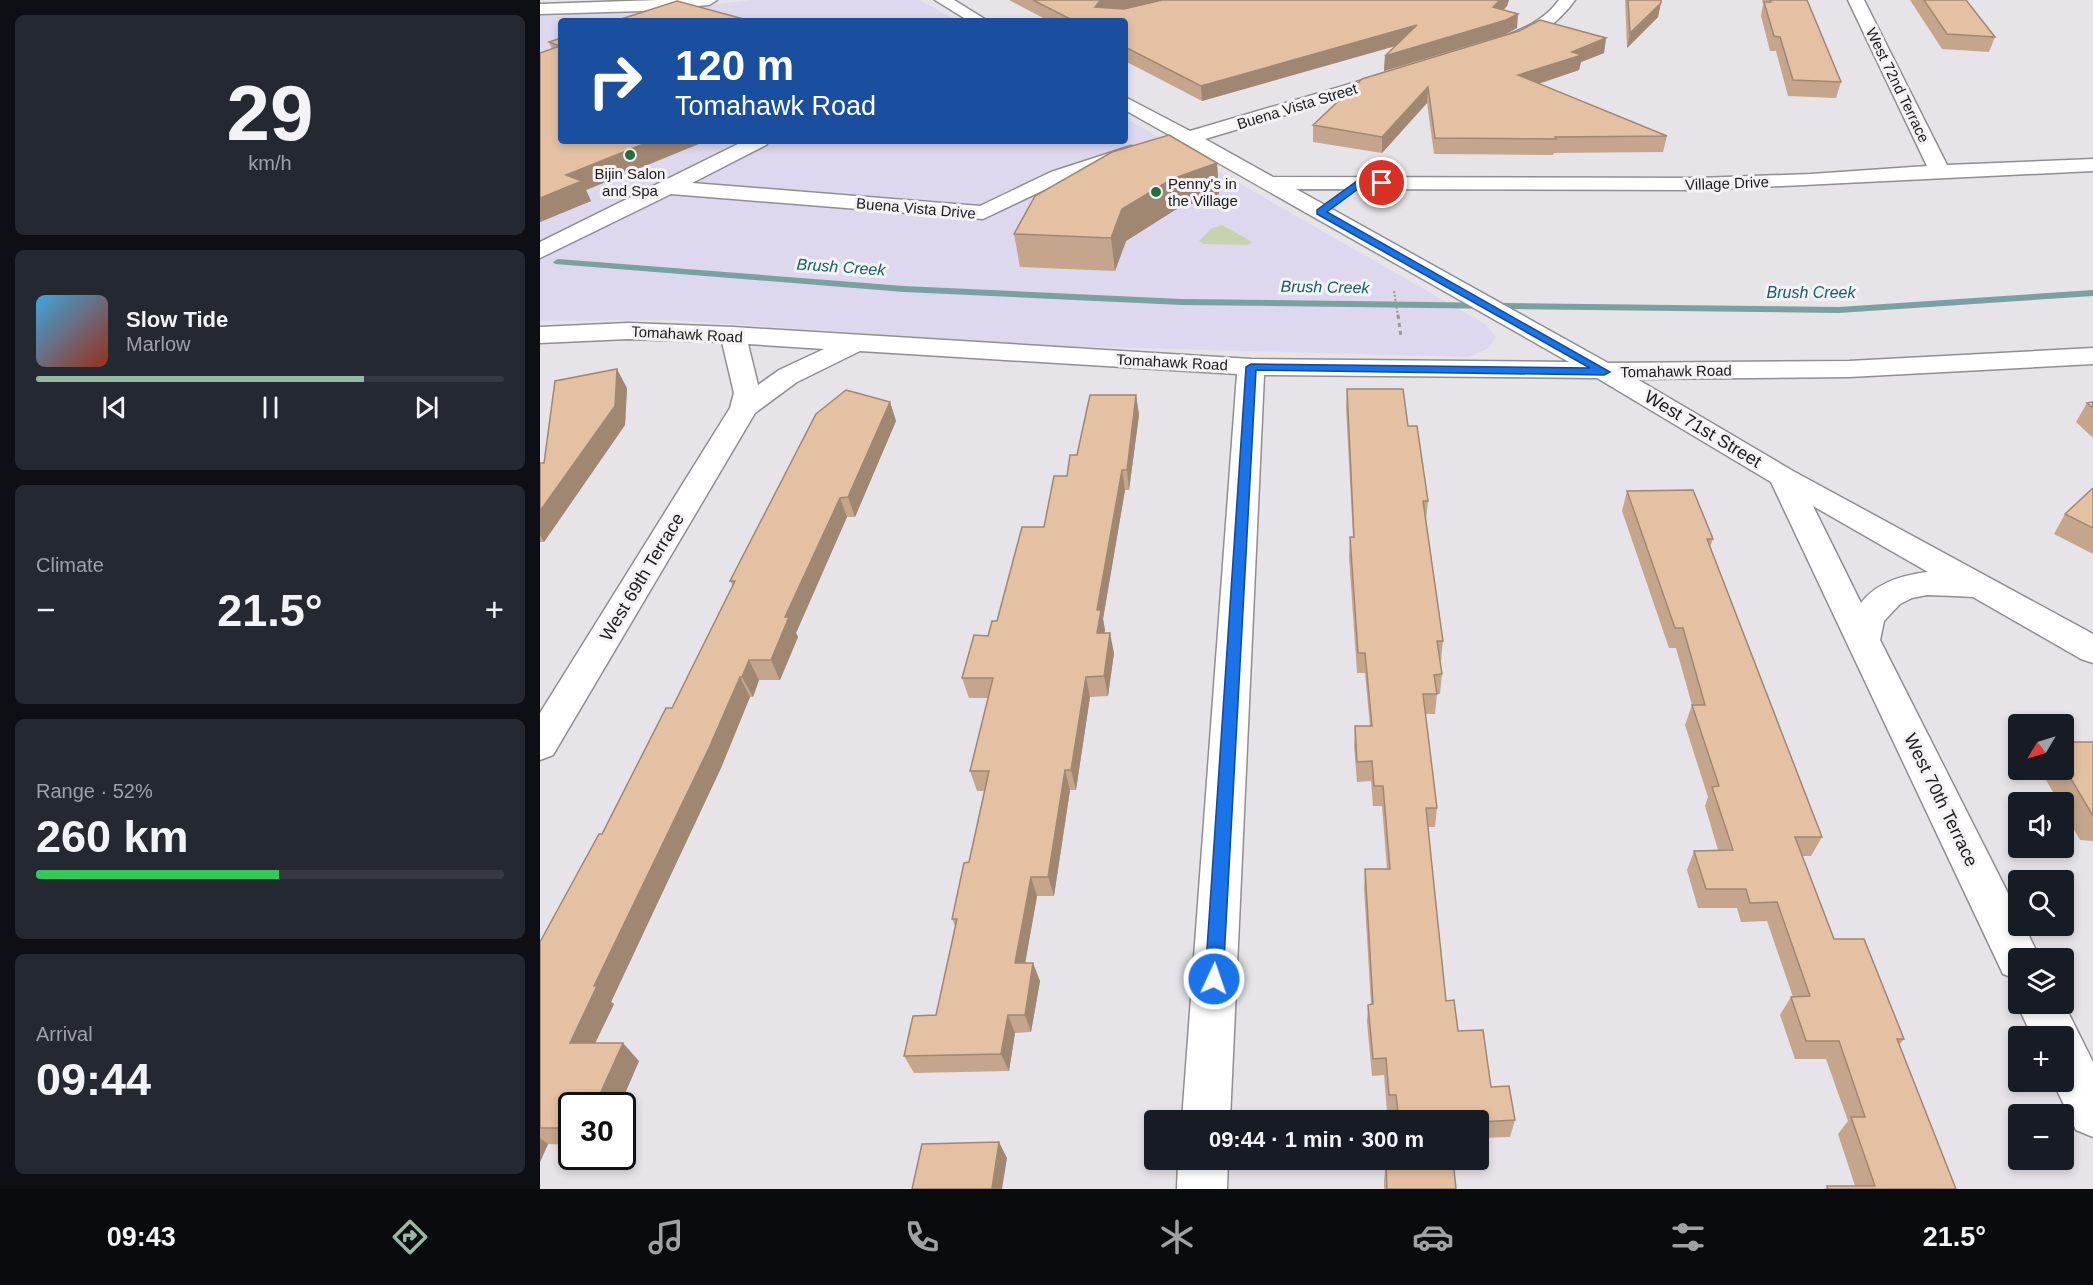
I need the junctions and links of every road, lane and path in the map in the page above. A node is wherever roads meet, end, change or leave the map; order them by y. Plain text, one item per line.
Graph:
1 (709, 0) edge
2 (943, 0) edge
3 (1567, 0) edge
4 (1856, 0) edge
5 (540, 9) edge
6 (975, 18) edge
7 (1494, 46) edge
8 (1409, 72) edge
9 (1128, 104) edge
10 (1188, 137) junction
11 (753, 144) edge
12 (2093, 165) edge
13 (1940, 171) junction
14 (1269, 183) junction
15 (1360, 183) junction
16 (667, 187) junction
17 (1321, 212) junction
18 (540, 251) edge
19 (1393, 285) dead end
20 (1401, 331) dead end
21 (540, 335) edge
22 (733, 335) junction
23 (854, 344) junction
24 (2093, 356) edge
25 (1251, 367) junction
26 (1604, 372) junction
27 (744, 408) junction
28 (1783, 477) junction
29 (1993, 594) junction
30 (1863, 639) junction
31 (2093, 650) edge
32 (540, 745) edge
33 (2013, 948) edge
34 (2074, 1074) edge
35 (1207, 1110) edge
36 (2093, 1113) edge
37 (1203, 1170) edge
38 (1202, 1189) edge

1 - 5 street
2 - 6 street
3 - 7 street
4 - 13 street, West 72nd Terrace
8 - 10 street, Buena Vista Street
9 - 10 street, West 71st Street
10 - 14 street, West 71st Street
10 - 16 street, Buena Vista Drive
11 - 16 street
12 - 13 street, Village Drive
13 - 15 street, Village Drive
14 - 15 street, Village Drive
14 - 17 street, West 71st Street
15 - 17 street
16 - 18 street
17 - 26 street, West 71st Street
19 - 20 path
21 - 22 street, Tomahawk Road
22 - 23 street, Tomahawk Road
22 - 27 street
23 - 25 street, Tomahawk Road
23 - 27 street, West 69th Terrace
24 - 26 street, Tomahawk Road
25 - 26 street, Tomahawk Road
25 - 35 street
26 - 28 street, West 71st Street
27 - 32 street, West 69th Terrace
28 - 29 street, West 71st Street
28 - 30 street, West 70th Terrace
29 - 30 street
29 - 31 street, West 71st Street
30 - 33 street, West 70th Terrace
34 - 36 street
37 - 38 street

